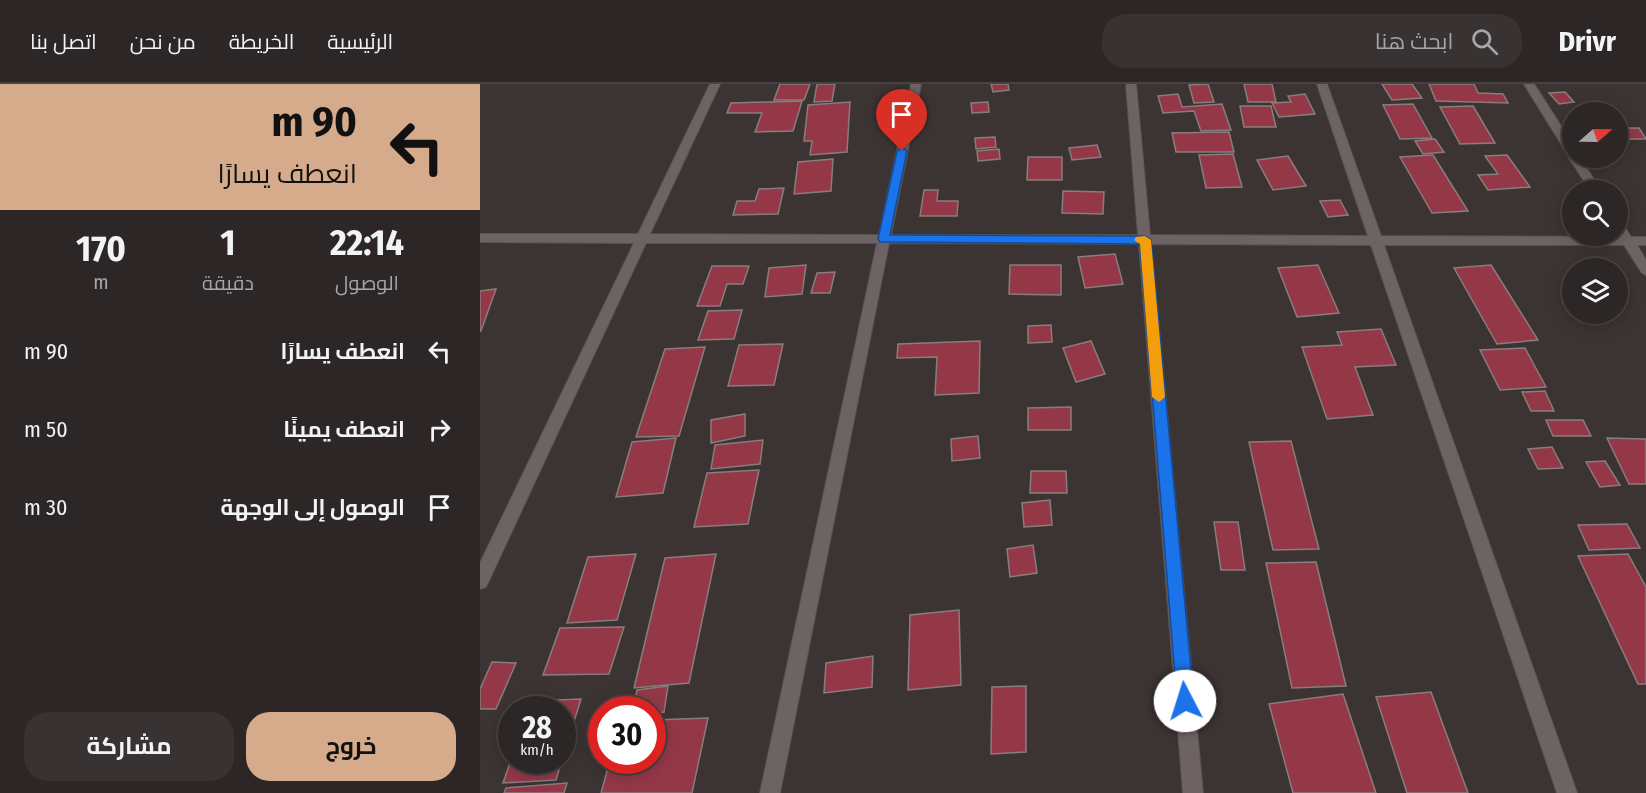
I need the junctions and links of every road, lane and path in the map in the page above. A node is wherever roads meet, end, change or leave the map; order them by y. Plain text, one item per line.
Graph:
1 (715, 84) edge
2 (916, 84) edge
3 (1131, 84) edge
4 (1322, 84) edge
5 (1529, 84) edge
6 (1562, 136) edge
7 (480, 238) edge
8 (642, 239) junction
9 (884, 239) junction
10 (1145, 240) junction
11 (1376, 240) junction
12 (1562, 241) edge
13 (1628, 241) joint
14 (1646, 241) edge
15 (1646, 270) edge
16 (480, 581) edge
17 (770, 793) edge
18 (1193, 793) edge
19 (1567, 793) edge

1 - 8 street
2 - 9 street
3 - 10 street
4 - 11 street
5 - 6 street
7 - 8 street
8 - 9 street
8 - 16 street
9 - 10 street
9 - 17 street
10 - 11 street
10 - 18 street
11 - 12 street
11 - 19 street
13 - 14 street
13 - 15 street

